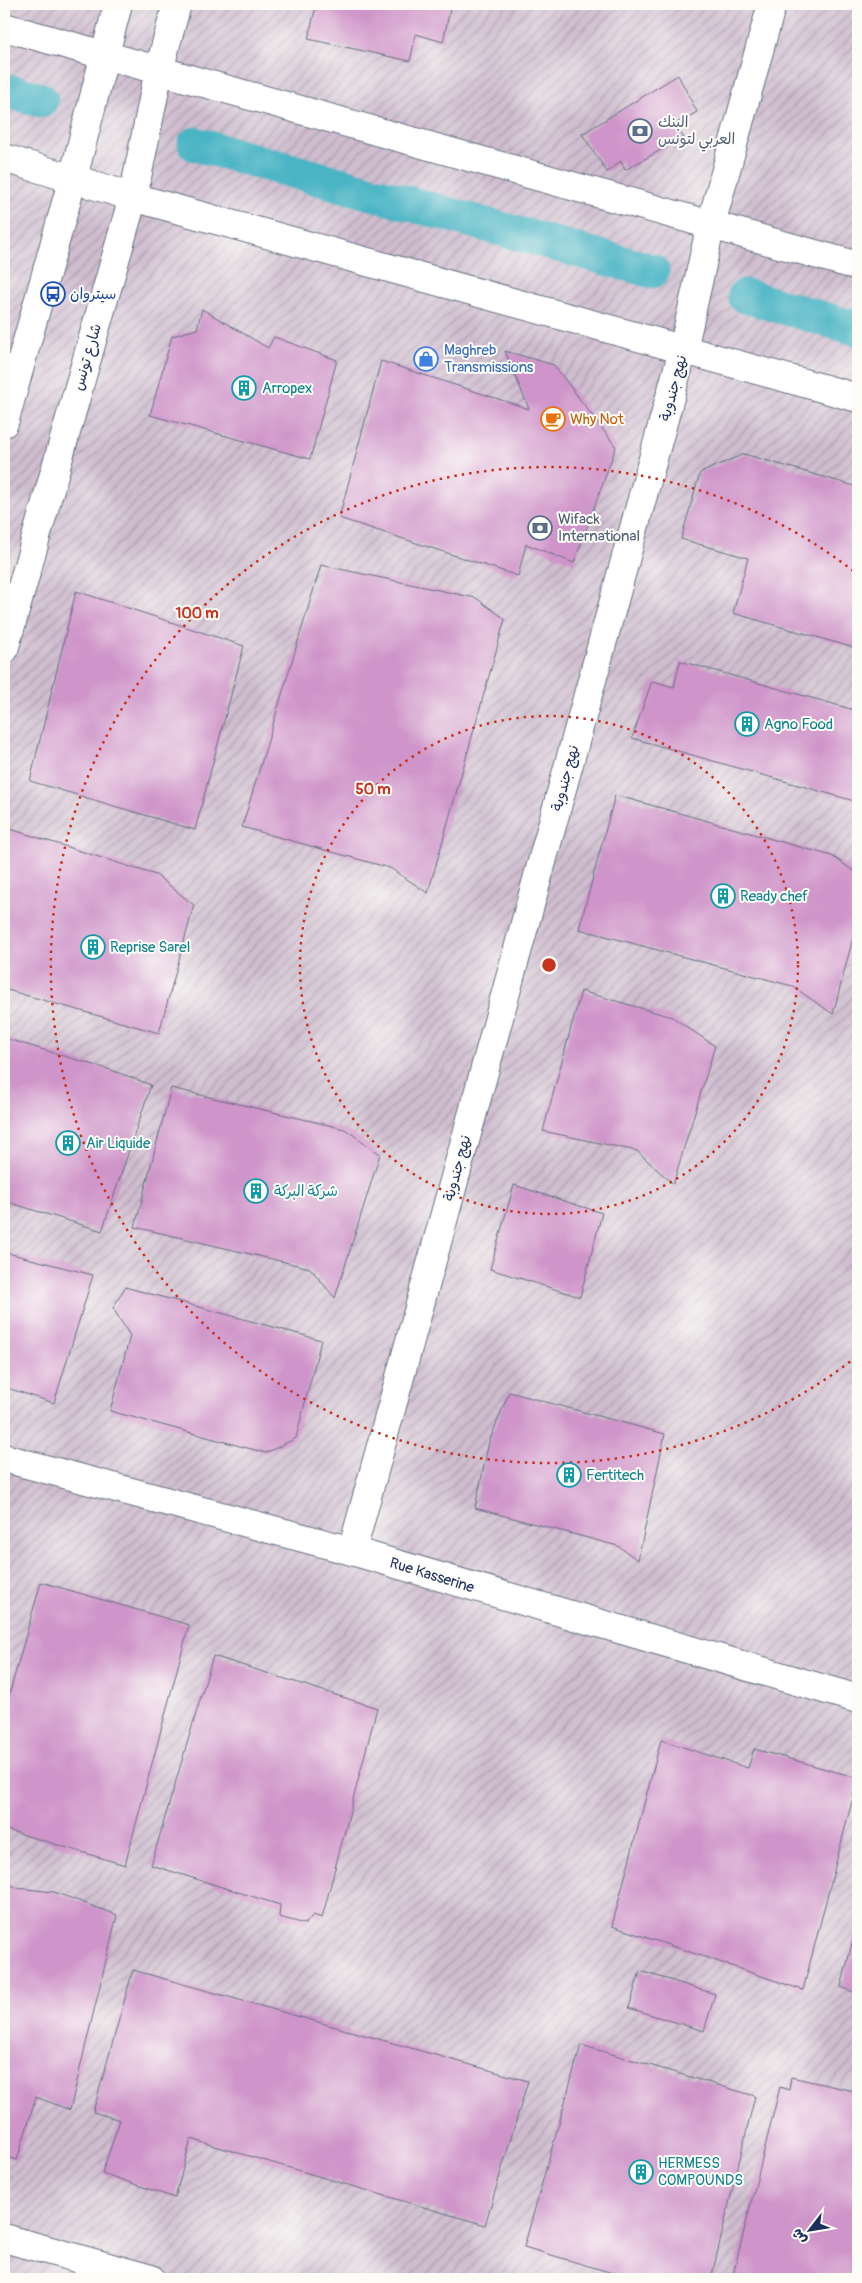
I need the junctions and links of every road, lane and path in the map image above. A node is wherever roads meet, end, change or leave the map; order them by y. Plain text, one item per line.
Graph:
1 (118, 4) edge
2 (177, 4) edge
3 (772, 4) edge
4 (4, 27) edge
5 (103, 55) junction
6 (159, 70) junction
7 (4, 158) edge
8 (73, 178) junction
9 (133, 197) junction
10 (711, 224) junction
11 (858, 266) edge
12 (683, 350) junction
13 (858, 398) edge
14 (4, 423) edge
15 (4, 650) edge
16 (4, 1458) edge
17 (352, 1551) junction
18 (858, 1699) edge
19 (4, 2238) edge
20 (150, 2279) edge

1 - 5 street
2 - 6 street, شارع تونس
3 - 10 street, نهج جندوبة
4 - 5 street
5 - 6 street
5 - 8 street
6 - 9 street, شارع تونس
6 - 10 street
7 - 8 street
8 - 9 street
8 - 14 street
9 - 12 street
9 - 15 street, شارع تونس
10 - 11 street
10 - 12 street, نهج جندوبة
12 - 13 street
12 - 17 street, نهج جندوبة
16 - 17 street, Rue Kasserine
17 - 18 street, Rue Kasserine
19 - 20 street

